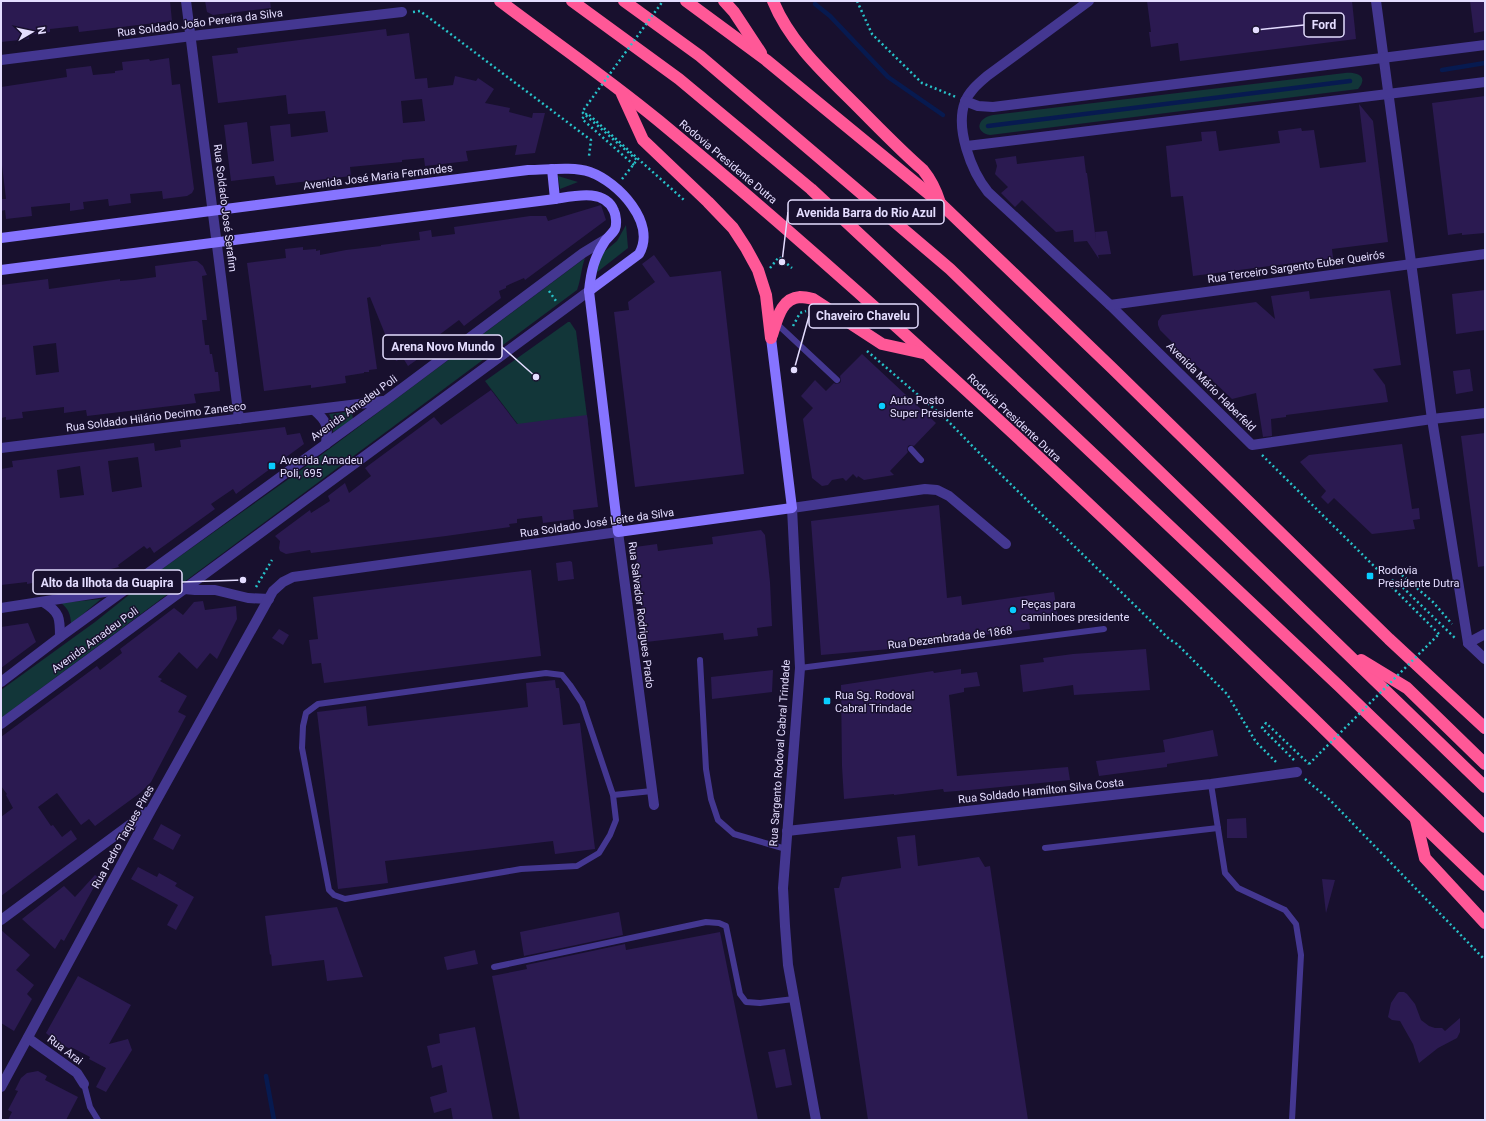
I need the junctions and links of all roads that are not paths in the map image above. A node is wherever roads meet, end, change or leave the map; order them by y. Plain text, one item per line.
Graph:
1 (186, 1) edge
2 (500, 1) edge
3 (572, 1) edge
4 (624, 1) edge
5 (686, 1) edge
6 (724, 1) edge
7 (773, 1) edge
8 (1089, 1) edge
9 (1376, 1) edge
10 (402, 12) road end
11 (190, 36) junction
12 (1485, 44) edge
13 (1383, 57) junction
14 (1, 60) edge
15 (766, 60) junction
16 (1485, 82) edge
17 (622, 92) junction
18 (1388, 95) junction
19 (965, 101) junction
20 (967, 146) junction
21 (552, 169) junction
22 (555, 199) junction
23 (940, 203) junction
24 (214, 211) junction
25 (1, 238) edge
26 (606, 239) junction
27 (218, 242) junction
28 (1485, 254) edge
29 (1412, 263) junction
30 (1, 270) edge
31 (589, 291) junction
32 (1110, 305) junction
33 (776, 322) junction
34 (772, 338) junction
35 (924, 353) junction
36 (837, 380) dead end
37 (385, 401) junction
38 (314, 410) junction
39 (1485, 413) edge
40 (240, 419) junction
41 (1432, 419) junction
42 (326, 444) junction
43 (1, 448) edge
44 (911, 449) dead end
45 (921, 460) dead end
46 (792, 508) junction
47 (618, 532) junction
48 (1006, 544) dead end
49 (126, 589) junction
50 (184, 589) junction
51 (269, 599) junction
52 (43, 602) junction
53 (1, 608) edge
54 (1104, 629) dead end
55 (1485, 634) edge
56 (60, 637) junction
57 (1468, 642) junction
58 (1340, 646) junction
59 (1485, 659) edge
60 (700, 660) dead end
61 (800, 668) junction
62 (1, 682) edge
63 (1, 724) edge
64 (1485, 728) edge
65 (1485, 764) edge
66 (1298, 769) road end
67 (1211, 784) junction
68 (1485, 787) edge
69 (652, 791) junction
70 (613, 795) junction
71 (654, 806) dead end
72 (151, 810) junction
73 (1416, 820) junction
74 (1218, 828) junction
75 (1485, 828) edge
76 (787, 831) junction
77 (1045, 848) dead end
78 (786, 849) junction
79 (1485, 884) edge
80 (1, 920) edge
81 (1485, 923) edge
82 (494, 967) dead end
83 (794, 999) junction
84 (28, 1038) junction
85 (84, 1084) joint
86 (1, 1087) edge
87 (98, 1120) edge
88 (816, 1120) edge
89 (1292, 1120) edge

1 - 11 street, Rua Soldado José Serafim
2 - 17 highway, Rodovia Presidente Dutra
3 - 75 highway
4 - 58 highway
5 - 15 highway
6 - 15 highway
7 - 23 highway
8 - 19 street
9 - 13 street
10 - 11 street, Rua Soldado João Pereira da Silva
11 - 14 street, Rua Soldado João Pereira da Silva
11 - 24 street, Rua Soldado José Serafim
12 - 13 street
13 - 18 street
13 - 19 street
15 - 23 highway
16 - 18 street
17 - 34 highway
17 - 35 highway, Rodovia Presidente Dutra
18 - 20 street
18 - 29 street
19 - 20 street, Avenida Mário Haberfeld
20 - 32 street, Avenida Mário Haberfeld
21 - 22 main road
21 - 24 main road, Avenida José Maria Fernandes
21 - 31 main road, Avenida José Maria Fernandes
22 - 26 main road
22 - 27 main road
23 - 64 highway
24 - 25 main road, Avenida José Maria Fernandes
24 - 27 street, Rua Soldado José Serafim
26 - 31 main road, Rua Salvador Rodrigues Prado
26 - 37 street, Avenida Amadeu Poli
27 - 30 main road
27 - 40 street, Rua Soldado José Serafim
28 - 29 street, Rua Terceiro Sargento Euber Queirós
29 - 32 street, Rua Terceiro Sargento Euber Queirós
29 - 41 street
31 - 47 main road, Rua Salvador Rodrigues Prado
31 - 50 street, Avenida Amadeu Poli
32 - 41 street, Avenida Mário Haberfeld
33 - 34 highway
33 - 35 highway
33 - 36 lane
34 - 46 main road, Rua Sargento Rodoval Cabral Trindade
35 - 73 highway, Rodovia Presidente Dutra
37 - 38 street, Rua Soldado Hilário Decimo Zanesco
37 - 42 street, Avenida Amadeu Poli
38 - 40 street, Rua Soldado Hilário Decimo Zanesco
38 - 42 street
39 - 41 street
40 - 43 street, Rua Soldado Hilário Decimo Zanesco
41 - 57 street
42 - 49 street, Avenida Amadeu Poli
44 - 45 lane
46 - 47 main road, Rua Soldado José Leite da Silva
46 - 48 street, Rua Soldado José Leite da Silva
46 - 61 street, Rua Sargento Rodoval Cabral Trindade
47 - 51 street, Rua Soldado José Leite da Silva
47 - 69 street, Rua Salvador Rodrigues Prado
49 - 52 street
49 - 56 street, Avenida Amadeu Poli
50 - 51 street
50 - 63 street, Avenida Amadeu Poli
51 - 72 street, Rua Pedro Taques Pires
52 - 53 street
52 - 56 street
54 - 61 lane, Rua Dezembrada de 1868
55 - 57 street
56 - 62 street, Avenida Amadeu Poli
57 - 59 street
58 - 65 highway
58 - 68 highway
60 - 78 lane
61 - 76 street, Rua Sargento Rodoval Cabral Trindade
66 - 67 street, Rua Soldado Hamílton Silva Costa
67 - 74 lane
67 - 76 street, Rua Soldado Hamílton Silva Costa
69 - 70 lane
69 - 71 street, Rua Salvador Rodrigues Prado
70 - 70 lane
72 - 80 street
72 - 84 street, Rua Pedro Taques Pires
73 - 79 highway, Rodovia Presidente Dutra
73 - 81 highway
74 - 77 lane
74 - 89 lane
76 - 78 street, Rua Sargento Rodoval Cabral Trindade
78 - 83 street, Rua Sargento Rodoval Cabral Trindade
82 - 83 lane
83 - 88 street, Rua Sargento Rodoval Cabral Trindade
84 - 85 street, Rua Arai
84 - 86 street, Rua Pedro Taques Pires
85 - 87 lane

